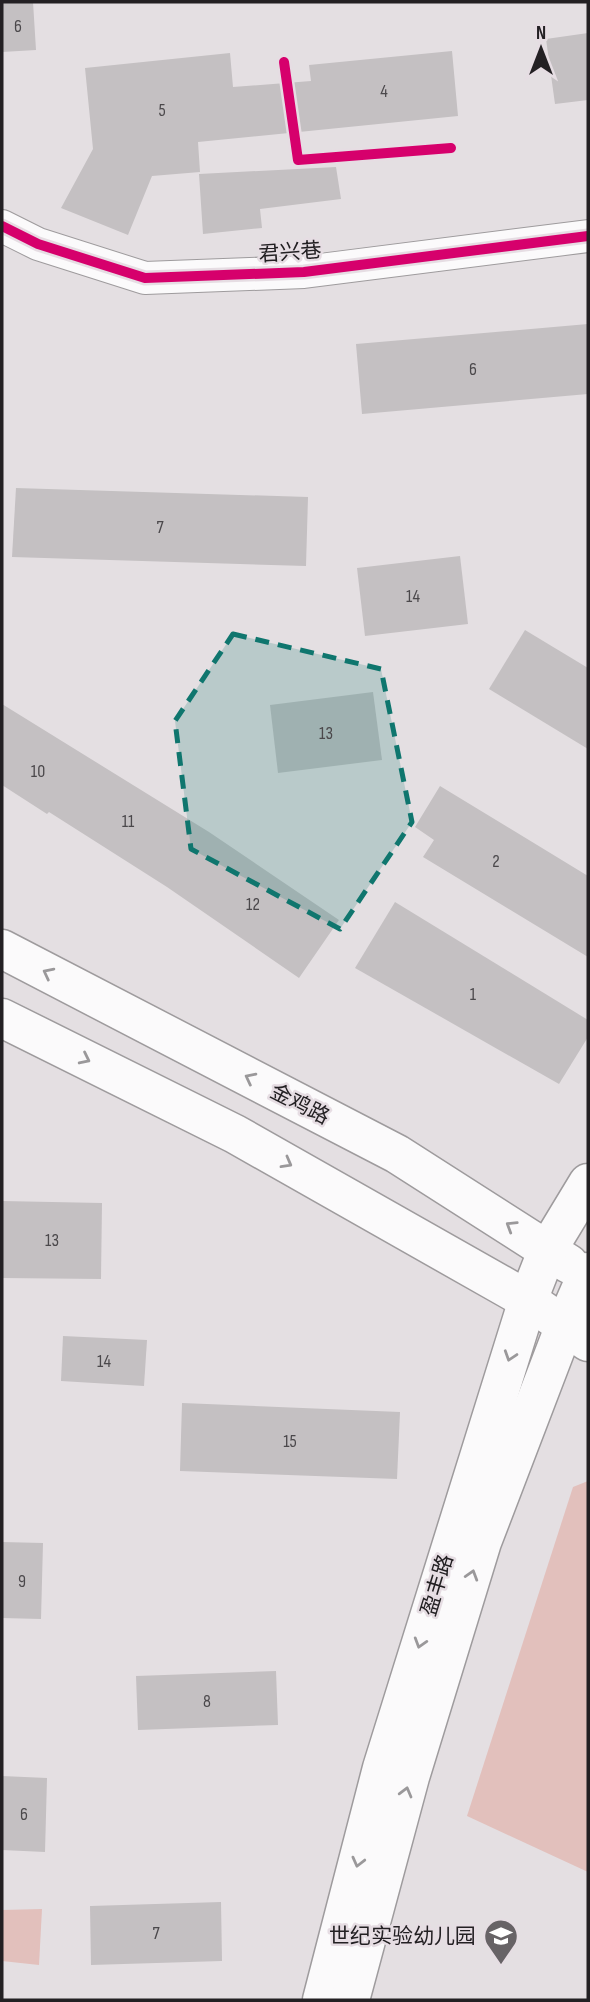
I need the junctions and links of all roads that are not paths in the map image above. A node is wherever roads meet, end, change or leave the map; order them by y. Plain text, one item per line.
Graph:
1 (2, 226) edge
2 (588, 236) edge
3 (2, 949) edge
4 (2, 1018) edge
5 (588, 1183) edge
6 (548, 1249) junction
7 (587, 1275) edge
8 (528, 1300) junction
9 (576, 1333) edge
10 (322, 2000) edge
11 (351, 2000) edge

1 - 2 street, 君兴巷
6 -> 3 main road, 金鸡路
4 -> 8 main road
5 - 6 main road, 盈丰路
6 - 7 main road, 金鸡路
6 - 8 main road, 盈丰路
7 - 9 main road, 盈丰路
8 - 9 main road
8 -> 10 main road, 盈丰路
11 -> 9 main road, 盈丰路

